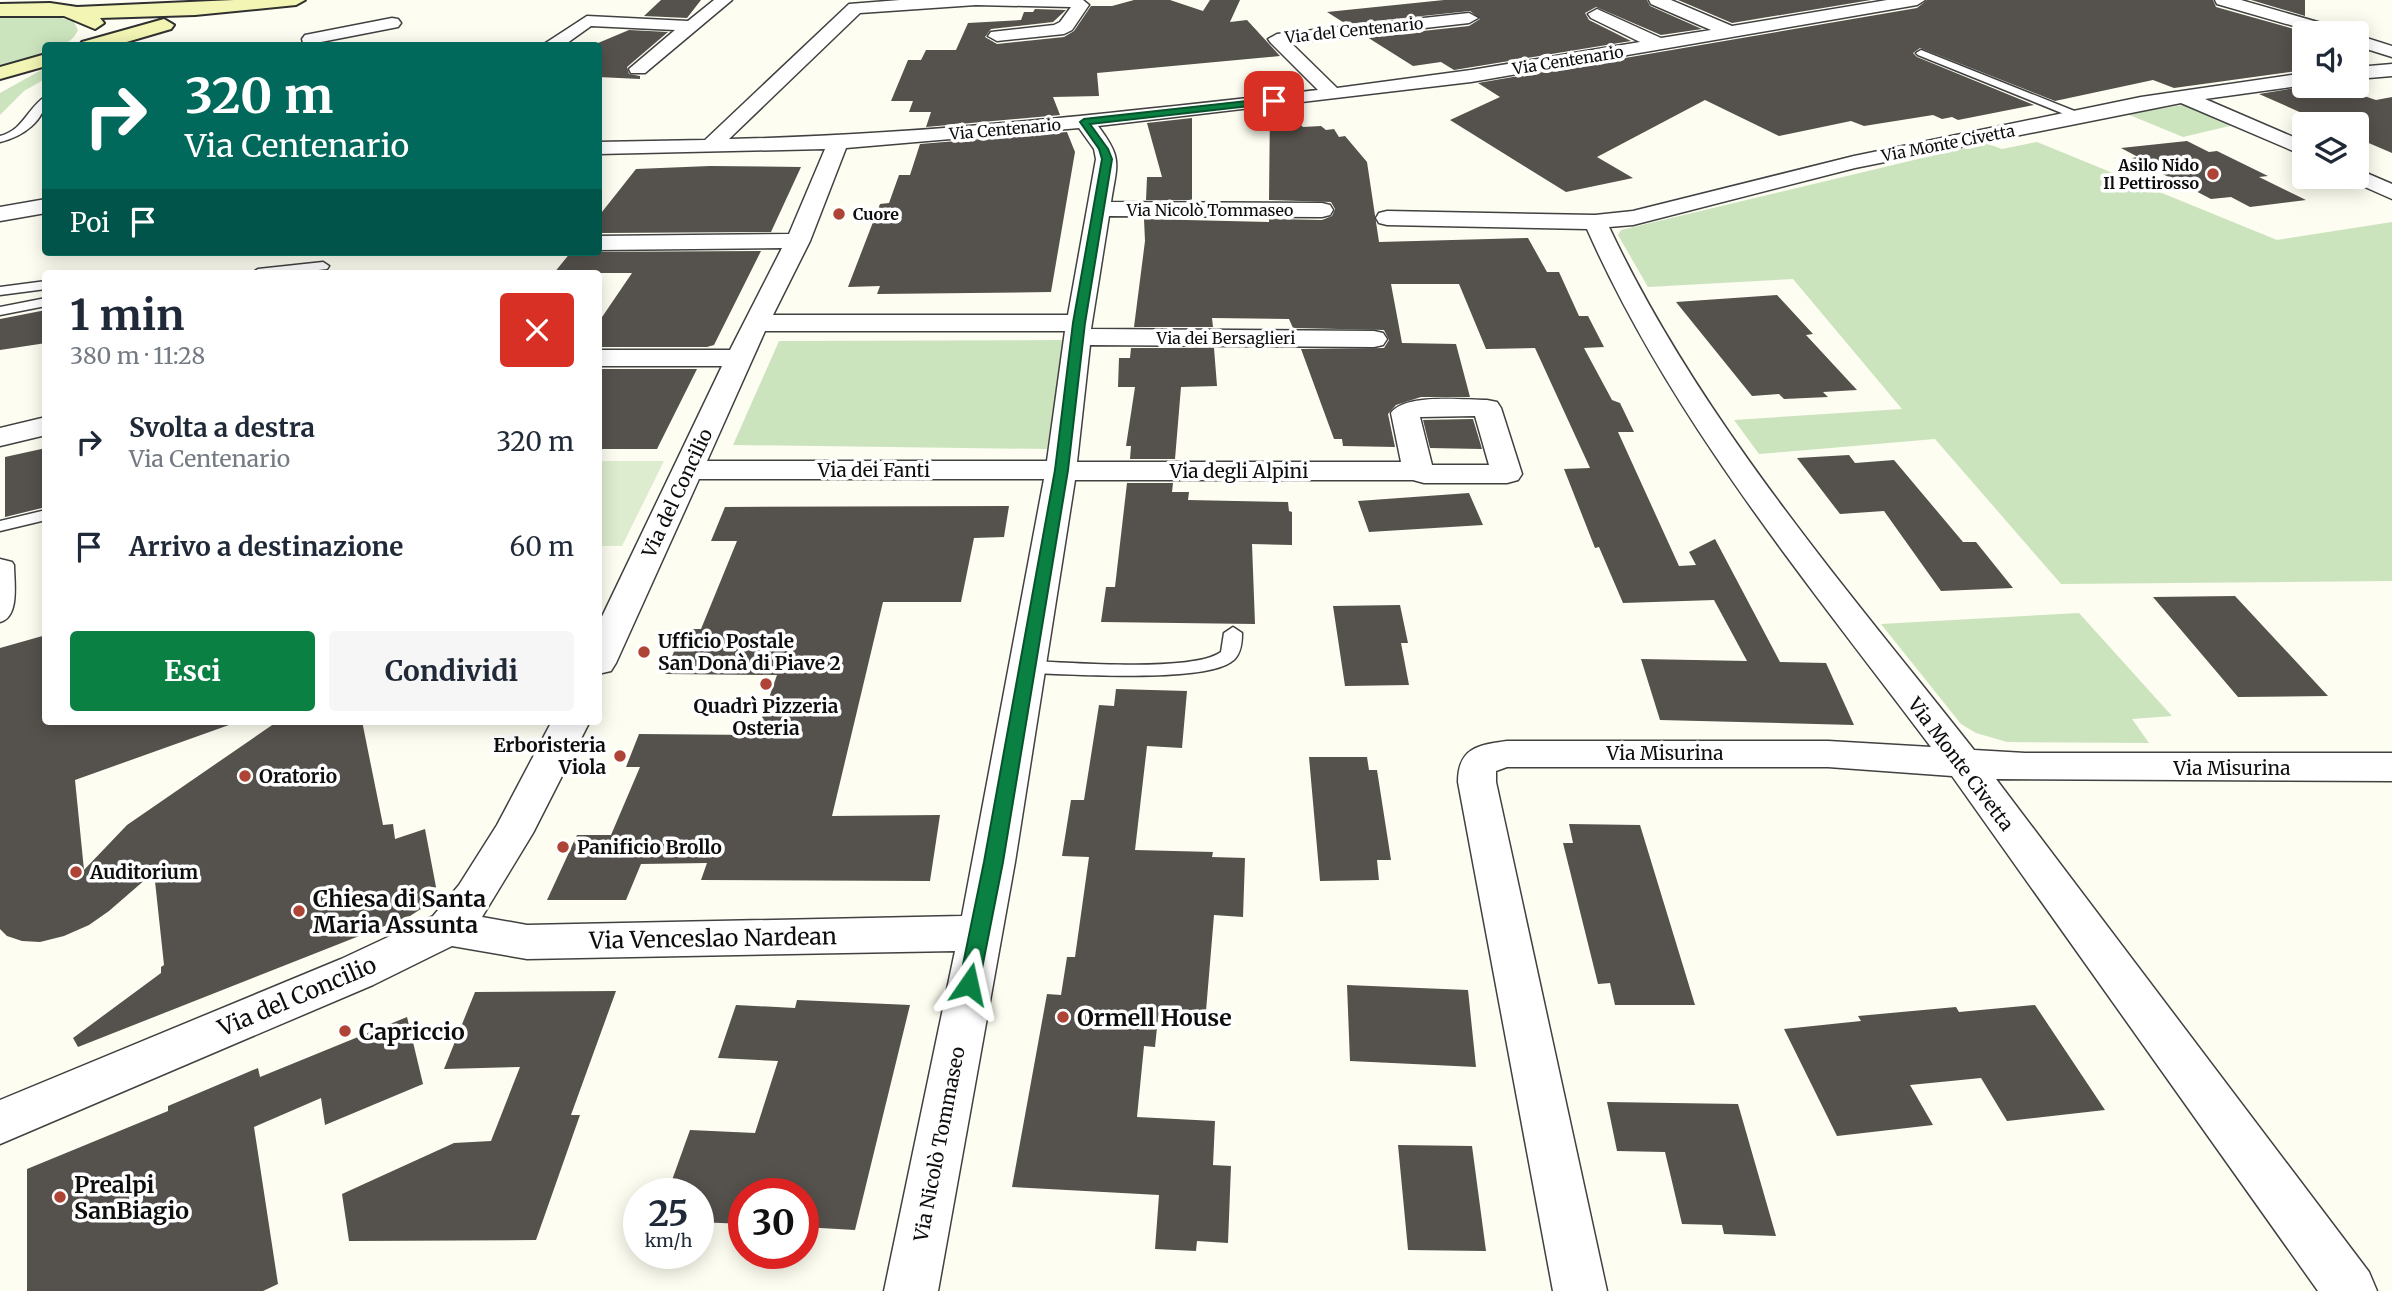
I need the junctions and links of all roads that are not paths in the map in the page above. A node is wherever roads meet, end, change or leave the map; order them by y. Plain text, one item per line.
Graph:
1 (13, 0) edge
2 (296, 0) edge
3 (302, 0) edge
4 (724, 0) edge
5 (1657, 0) edge
6 (1917, 0) edge
7 (2223, 0) edge
8 (45, 9) junction
9 (0, 10) edge
10 (75, 13) junction
11 (1597, 14) dead end
12 (1469, 18) dead end
13 (2295, 21) edge
14 (393, 23) dead end
15 (690, 26) junction
16 (1730, 32) junction
17 (997, 36) dead end
18 (84, 42) edge
19 (104, 42) edge
20 (312, 42) edge
21 (555, 42) edge
22 (1659, 44) junction
23 (2369, 44) edge
24 (2392, 52) edge
25 (1921, 54) dead end
26 (41, 62) edge
27 (638, 69) dead end
28 (2392, 70) edge
29 (2369, 72) edge
30 (0, 73) edge
31 (2292, 81) edge
32 (0, 87) edge
33 (1333, 94) junction
34 (2181, 96) junction
35 (42, 103) edge
36 (2078, 116) junction
37 (1084, 122) junction
38 (0, 139) edge
39 (837, 143) junction
40 (2292, 144) edge
41 (710, 146) junction
42 (602, 148) edge
43 (2369, 181) edge
44 (2392, 192) edge
45 (42, 207) edge
46 (1099, 209) junction
47 (1322, 210) dead end
48 (0, 214) edge
49 (1387, 218) dead end
50 (1595, 222) junction
51 (797, 241) junction
52 (602, 243) edge
53 (323, 266) dead end
54 (286, 270) edge
55 (42, 286) edge
56 (0, 291) edge
57 (42, 303) edge
58 (0, 311) edge
59 (756, 323) junction
60 (1078, 330) junction
61 (1374, 339) dead end
62 (602, 358) edge
63 (740, 358) junction
64 (42, 427) edge
65 (0, 437) edge
66 (687, 470) junction
67 (1061, 470) junction
68 (1418, 471) dead end
69 (42, 516) edge
70 (0, 526) edge
71 (0, 564) edge
72 (0, 617) edge
73 (1233, 633) dead end
74 (605, 637) edge
75 (1027, 667) junction
76 (569, 725) edge
77 (1964, 764) junction
78 (2392, 767) edge
79 (448, 928) junction
80 (978, 933) junction
81 (0, 1122) edge
82 (911, 1291) edge
83 (1580, 1291) edge
84 (2350, 1291) edge

1 - 8 street
2 - 10 street
3 - 19 street
4 - 15 street
5 - 16 street
6 - 16 street, Via Centenario
7 - 13 street
8 - 9 street
8 - 10 street
10 - 18 street
11 - 22 street, Via Centenario
12 - 33 street, Via del Centenario
14 - 20 street
15 - 21 street
15 - 27 street
16 - 22 street, Via Centenario
17 - 41 street
22 - 33 street, Via Centenario
23 - 24 street
25 - 36 lane
26 - 30 street
26 - 32 street
28 - 29 street
31 - 34 street, Via Monte Civetta
33 - 37 street, Via Centenario
34 - 36 street, Via Monte Civetta
34 - 40 street
35 - 38 lane
36 - 50 street, Via Monte Civetta
37 - 39 street, Via Centenario
37 - 46 street, Via Nicolò Tommaseo
39 - 41 street, Via Centenario
39 - 51 street, Via del Concilio
41 - 42 street, Via Centenario
43 - 44 street
45 - 48 street
46 - 47 street, Via Nicolò Tommaseo
46 - 60 street, Via Nicolò Tommaseo
49 - 50 street, Via Monte Civetta
50 - 77 street, Via Monte Civetta
51 - 52 street
51 - 59 street, Via del Concilio
53 - 54 lane
55 - 56 lane
57 - 58 lane
59 - 60 street
59 - 63 street, Via del Concilio
60 - 61 street, Via dei Bersaglieri
60 - 67 street, Via Nicolò Tommaseo
62 - 63 street
63 - 66 street, Via del Concilio
64 - 65 street
66 - 67 street, Via dei Fanti
66 - 74 street, Via del Concilio
67 - 68 street, Via degli Alpini
67 - 75 street, Via Nicolò Tommaseo
69 - 70 lane
71 - 72 lane
73 - 75 lane
75 - 80 street, Via Nicolò Tommaseo
76 - 79 street, Via del Concilio
77 - 78 street, Via Misurina
77 - 83 street, Via Misurina
77 - 84 street, Via Monte Civetta
79 - 80 street, Via Venceslao Nardean
79 - 81 street, Via del Concilio
80 - 82 street, Via Nicolò Tommaseo

